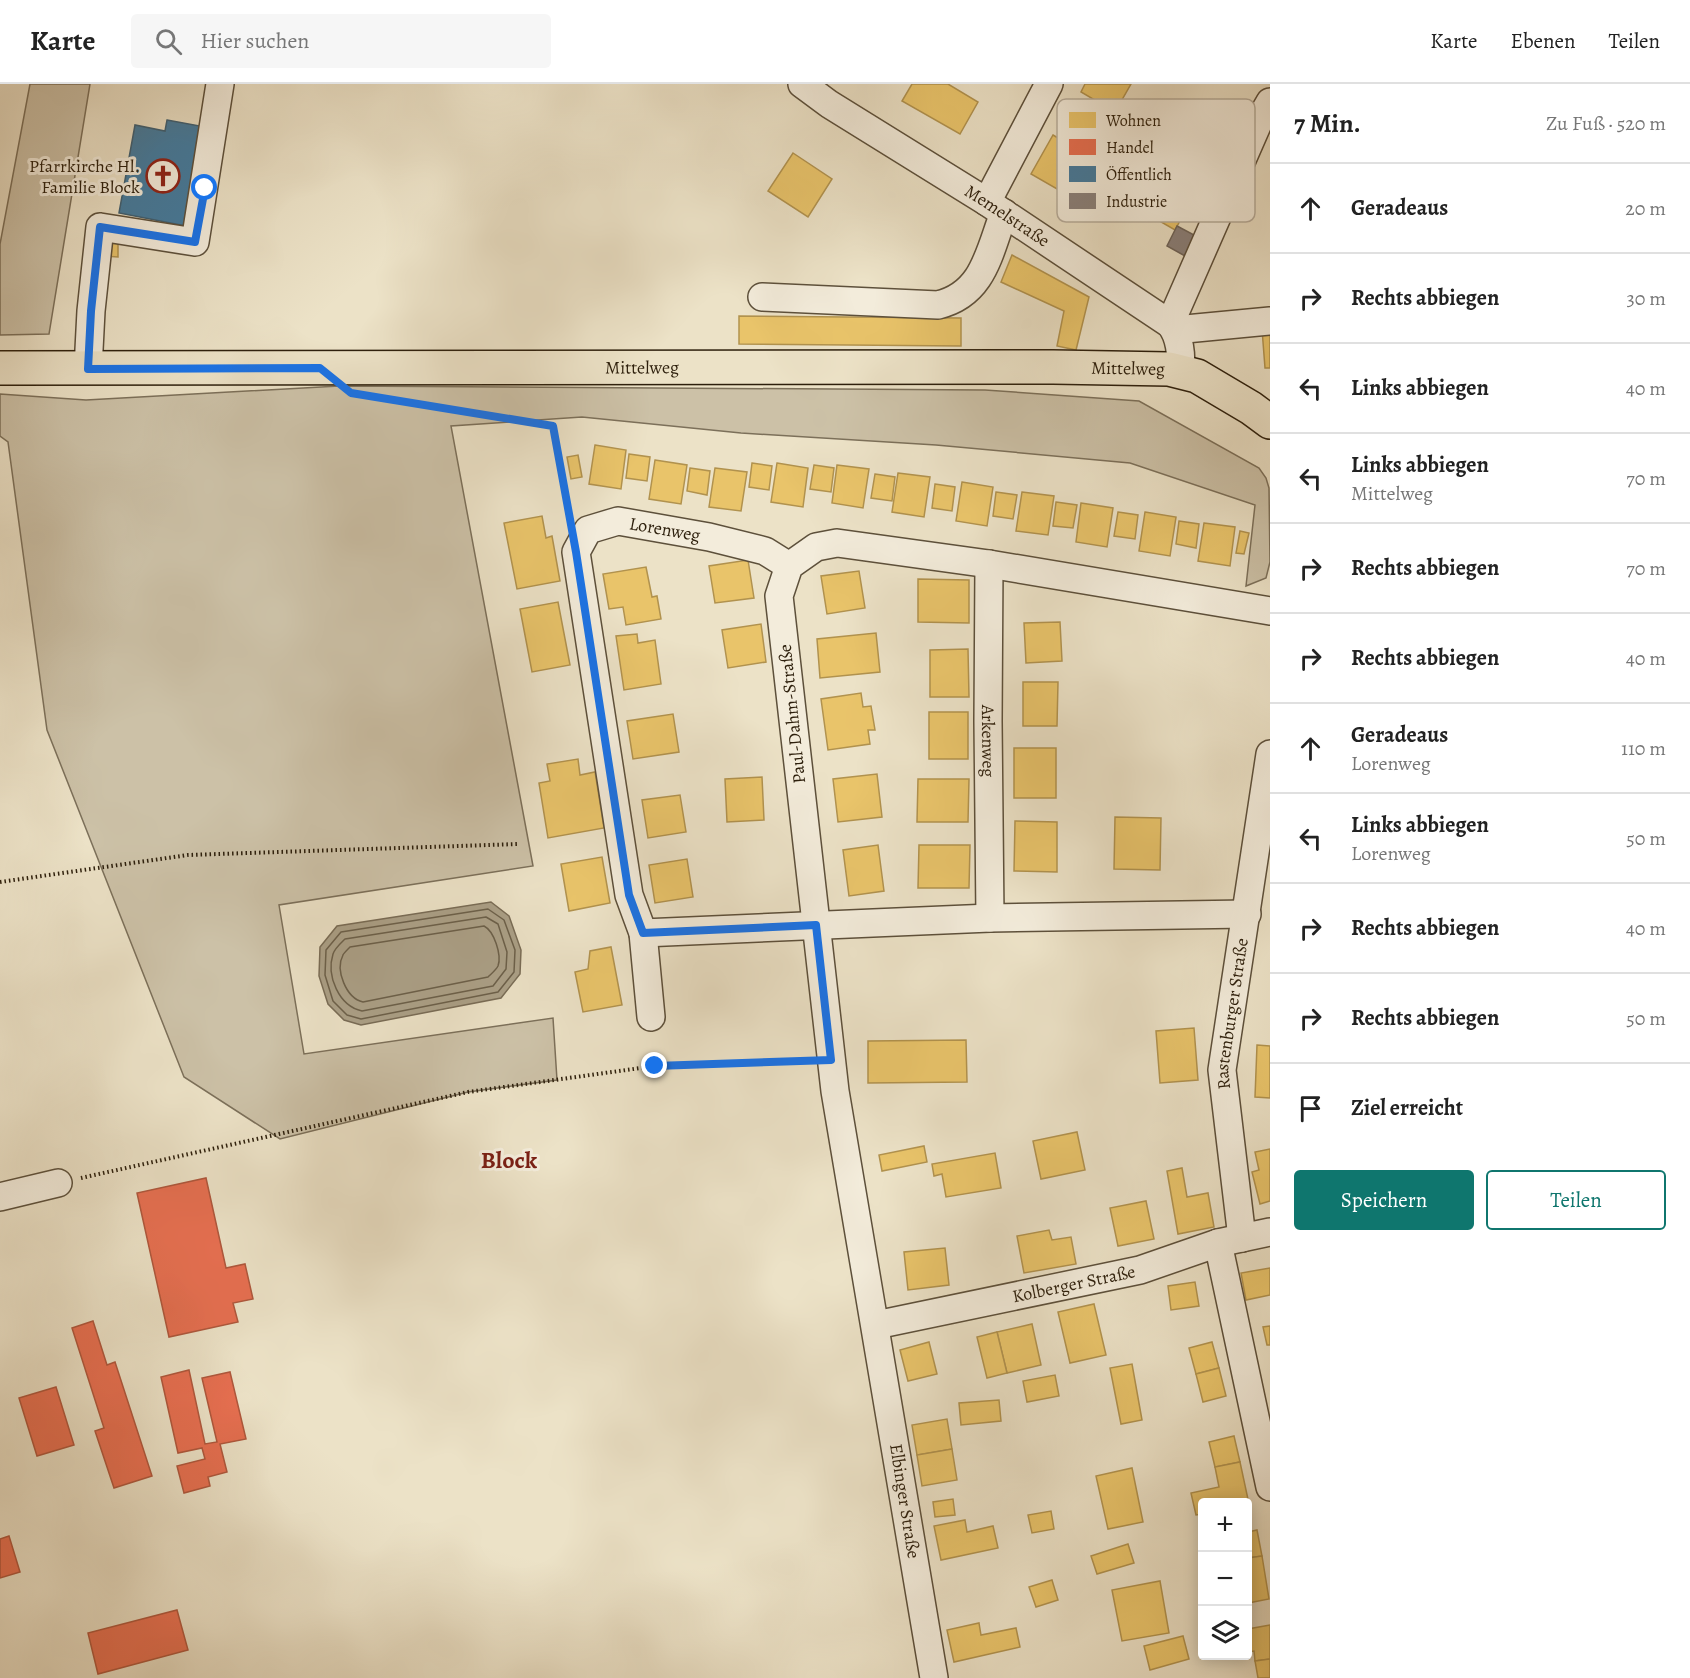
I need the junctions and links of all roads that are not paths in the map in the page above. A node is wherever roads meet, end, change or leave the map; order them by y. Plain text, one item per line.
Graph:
1 (220, 84) edge
2 (802, 84) edge
3 (1049, 84) edge
4 (1266, 111) edge
5 (1255, 136) edge
6 (995, 207) junction
7 (1218, 222) edge
8 (762, 297) dead end
9 (1270, 321) edge
10 (1172, 327) junction
11 (0, 368) edge
12 (88, 369) junction
13 (1180, 372) junction
14 (1270, 422) edge
15 (989, 564) junction
16 (789, 566) junction
17 (1270, 610) edge
18 (1270, 754) edge
19 (1247, 914) junction
20 (990, 918) junction
21 (816, 925) junction
22 (643, 933) junction
23 (651, 1017) dead end
24 (831, 1060) joint
25 (58, 1183) road end
26 (0, 1197) edge
27 (1270, 1232) edge
28 (1230, 1241) junction
29 (876, 1325) junction
30 (1270, 1487) edge
31 (934, 1678) edge

1 - 12 street
2 - 6 street, Memelstraße
3 - 6 street
4 - 5 street
6 - 8 street
6 - 10 street, Memelstraße
7 - 10 street
9 - 10 street
10 - 13 street
11 - 12 main road, Mittelweg
12 - 13 main road, Mittelweg
13 - 14 main road, Mittelweg
15 - 16 street
15 - 17 street
15 - 20 street, Arkenweg
16 - 21 street, Paul-Dahm-Straße
16 - 22 street, Lorenweg
18 - 19 street, Rastenburger Straße
19 - 20 street
19 - 28 street, Rastenburger Straße
20 - 21 street
21 - 22 street
21 - 24 street, Paul-Dahm-Straße
22 - 23 street
24 - 29 street, Elbinger Straße
25 - 26 street
27 - 28 street, Kolberger Straße
28 - 29 street, Kolberger Straße
28 - 30 street, Rastenburger Straße
29 - 31 street, Elbinger Straße

